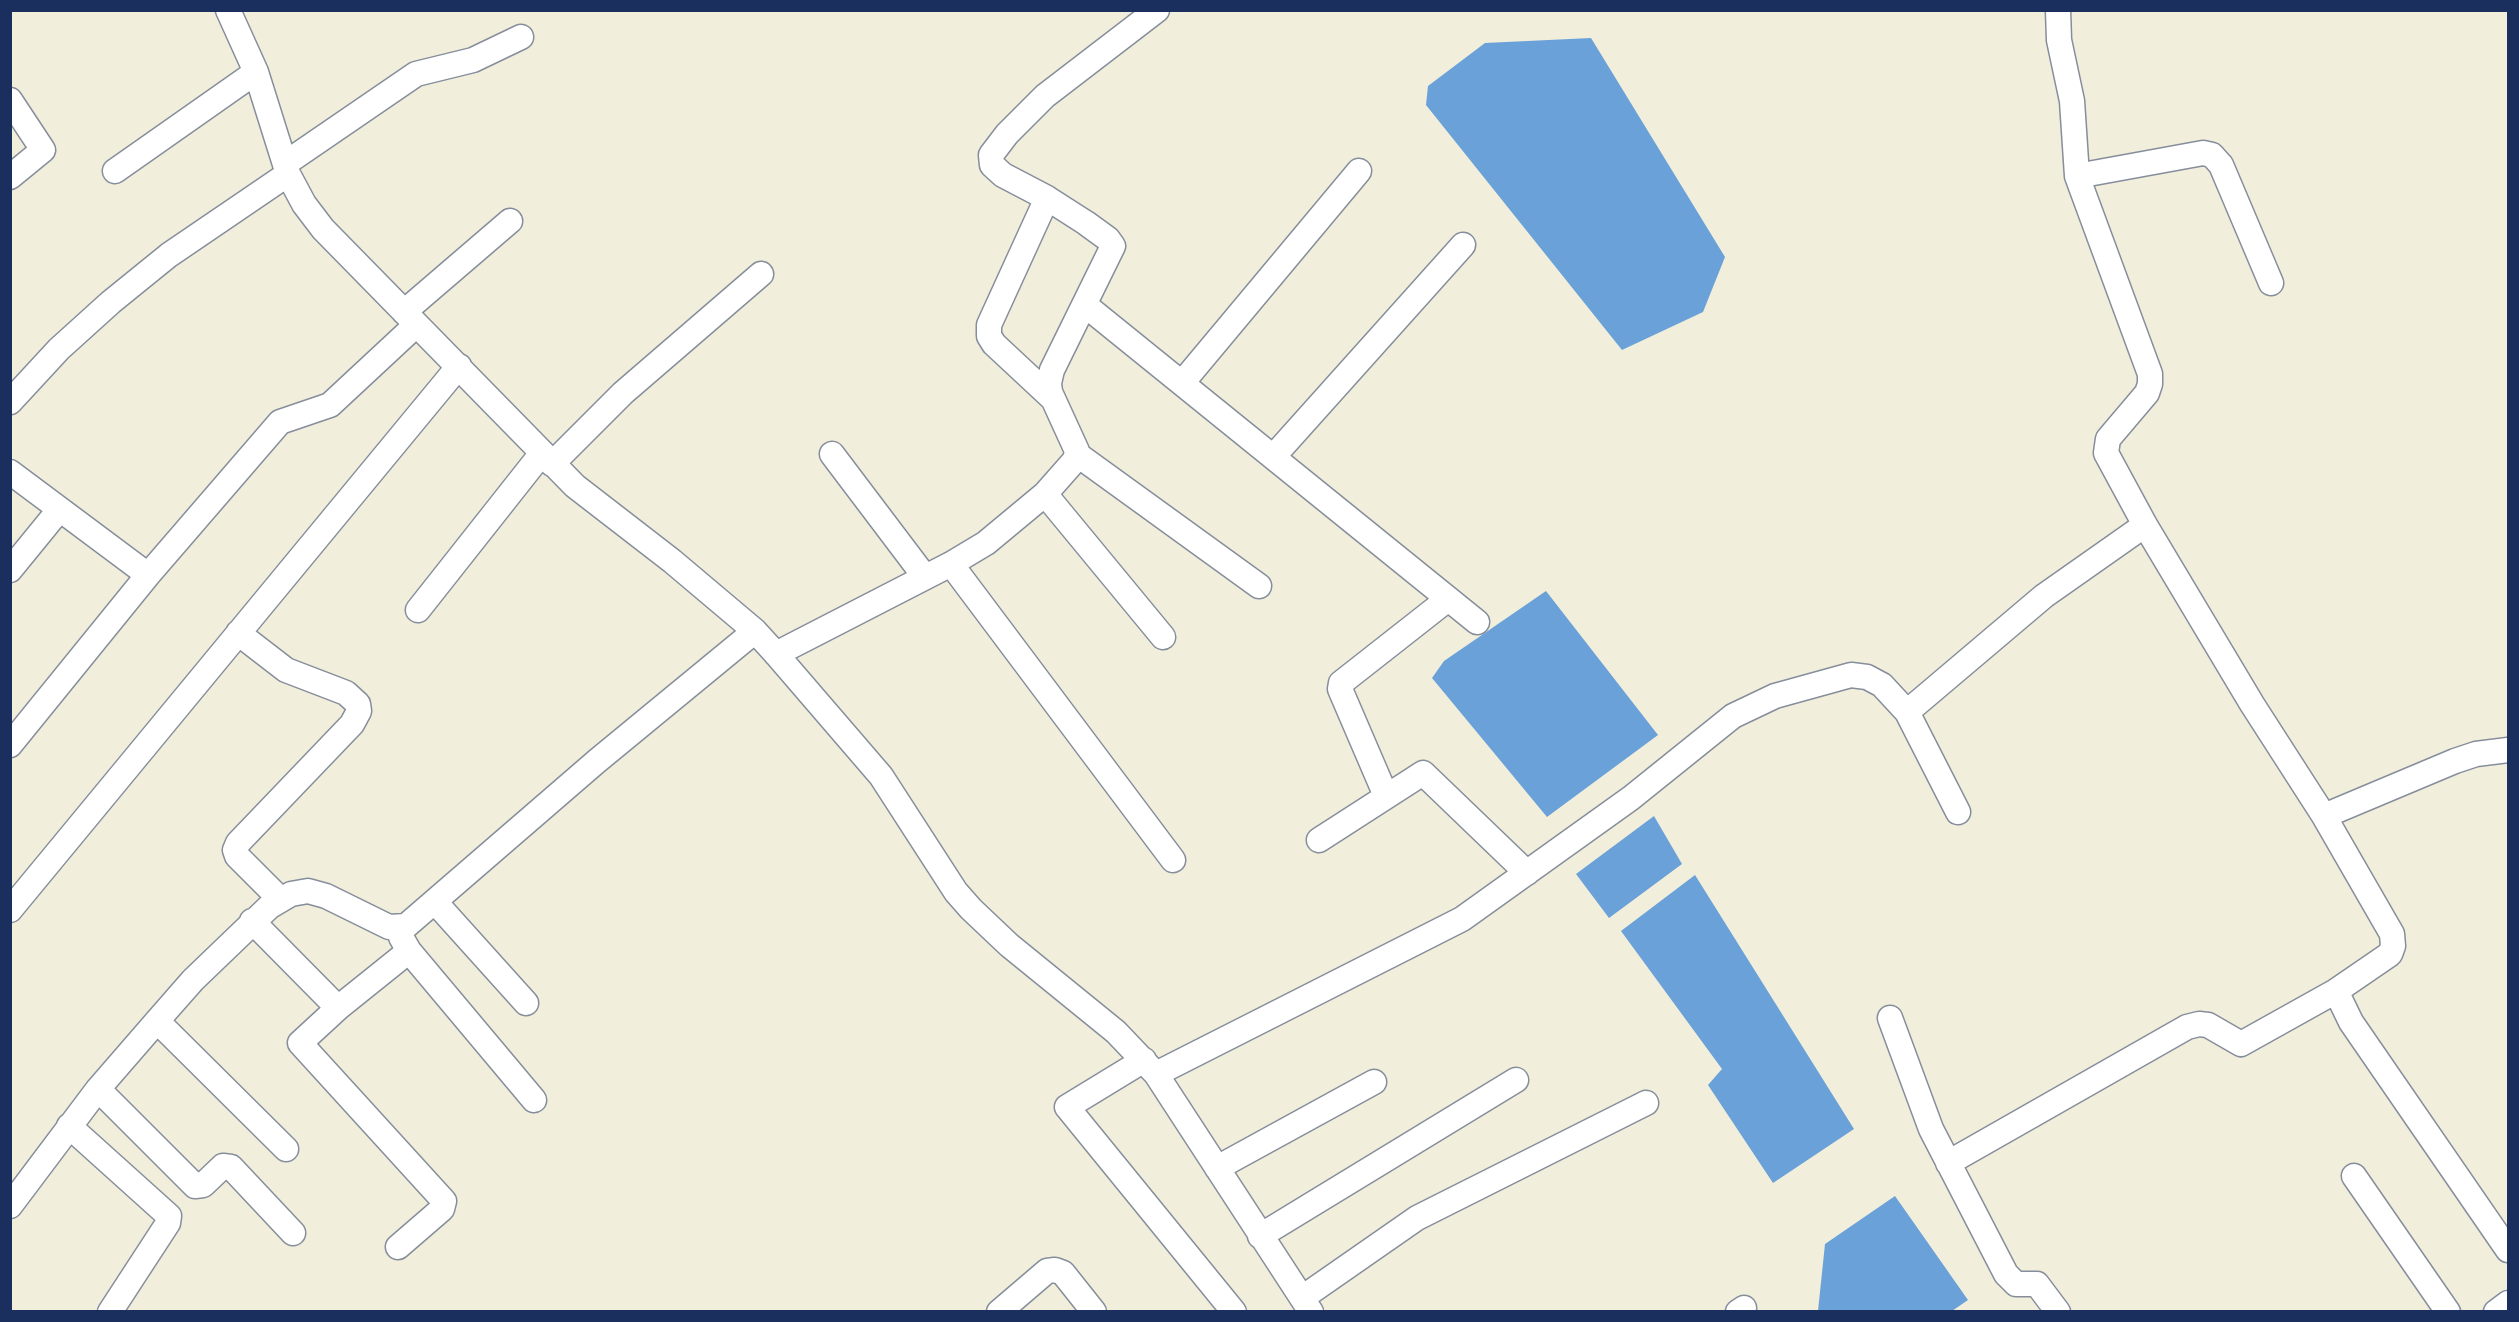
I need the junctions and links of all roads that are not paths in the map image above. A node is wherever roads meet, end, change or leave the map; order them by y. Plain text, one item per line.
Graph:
1 (228, 10) edge
2 (1157, 10) edge
3 (2058, 10) edge
4 (521, 37) dead end
5 (256, 72) junction
6 (10, 100) edge
7 (287, 168) junction
8 (115, 171) dead end
9 (1359, 171) dead end
10 (2077, 176) junction
11 (10, 177) edge
12 (1047, 198) junction
13 (510, 221) dead end
14 (1464, 245) dead end
15 (761, 274) dead end
16 (2271, 283) dead end
17 (1085, 305) junction
18 (410, 318) junction
19 (459, 366) junction
20 (1182, 383) junction
21 (1053, 399) junction
22 (10, 402) edge
23 (832, 454) dead end
24 (1078, 455) junction
25 (1273, 458) junction
26 (547, 459) junction
27 (10, 472) edge
28 (1045, 494) junction
29 (59, 510) junction
30 (2145, 525) junction
31 (951, 564) junction
32 (10, 570) edge
33 (148, 575) junction
34 (925, 577) junction
35 (1259, 586) dead end
36 (1448, 599) junction
37 (418, 610) dead end
38 (1477, 622) dead end
39 (755, 631) junction
40 (238, 633) junction
41 (1163, 637) dead end
42 (776, 654) junction
43 (1906, 712) junction
44 (10, 745) edge
45 (2508, 750) edge
46 (1386, 796) junction
47 (1958, 812) dead end
48 (2324, 816) junction
49 (1319, 840) dead end
50 (1173, 860) dead end
51 (1527, 873) junction
52 (280, 899) junction
53 (436, 903) junction
54 (10, 910) edge
55 (252, 921) junction
56 (398, 928) junction
57 (409, 951) junction
58 (2336, 991) junction
59 (526, 1003) dead end
60 (338, 1008) junction
61 (1890, 1018) dead end
62 (157, 1021) junction
63 (1150, 1067) junction
64 (1516, 1080) dead end
65 (1374, 1082) dead end
66 (98, 1089) junction
67 (534, 1100) dead end
68 (1646, 1103) dead end
69 (69, 1126) junction
70 (286, 1149) dead end
71 (1948, 1163) junction
72 (1217, 1168) junction
73 (2354, 1176) dead end
74 (10, 1206) edge
75 (293, 1233) dead end
76 (1260, 1236) junction
77 (398, 1247) dead end
78 (2508, 1250) edge
79 (2508, 1302) edge
80 (1304, 1306) edge
81 (110, 1311) edge
82 (999, 1311) edge
83 (1094, 1311) edge
84 (1234, 1311) edge
85 (2058, 1311) edge
86 (2448, 1311) edge
87 (2496, 1311) edge

1 - 5 street
2 - 12 street
3 - 10 street
4 - 7 street
5 - 7 street
5 - 8 street
6 - 11 street
7 - 18 street
7 - 22 street
9 - 20 street
10 - 16 street
10 - 30 street
12 - 17 street
12 - 21 street
13 - 18 street
14 - 25 street
15 - 26 street
17 - 20 street
17 - 21 street
18 - 19 street
18 - 33 street
19 - 26 street
19 - 40 street
20 - 25 street
21 - 24 street
23 - 34 street
24 - 28 street
24 - 35 street
25 - 36 street
26 - 37 street
26 - 39 street
27 - 29 street
28 - 31 street
28 - 41 street
29 - 32 street
29 - 33 street
30 - 43 street
30 - 48 street
31 - 34 street
31 - 50 street
33 - 44 street
34 - 42 street
36 - 38 street
36 - 46 street
39 - 42 street
39 - 53 street
40 - 52 street
40 - 54 street
42 - 63 street
43 - 47 street
43 - 51 street
45 - 48 street
46 - 49 street
46 - 51 street
48 - 58 street
51 - 63 street
52 - 55 street
52 - 56 street
53 - 56 street
53 - 59 street
55 - 60 street
55 - 62 street
56 - 57 street
57 - 60 street
57 - 67 street
58 - 71 street
58 - 78 street
60 - 77 street
61 - 71 street
62 - 66 street
62 - 70 street
63 - 72 street
63 - 84 street
64 - 76 street
65 - 72 street
66 - 69 street
66 - 75 street
68 - 80 street
69 - 74 street
69 - 81 street
71 - 85 street
72 - 76 street
73 - 86 street
76 - 80 street
79 - 87 street
82 - 83 street

